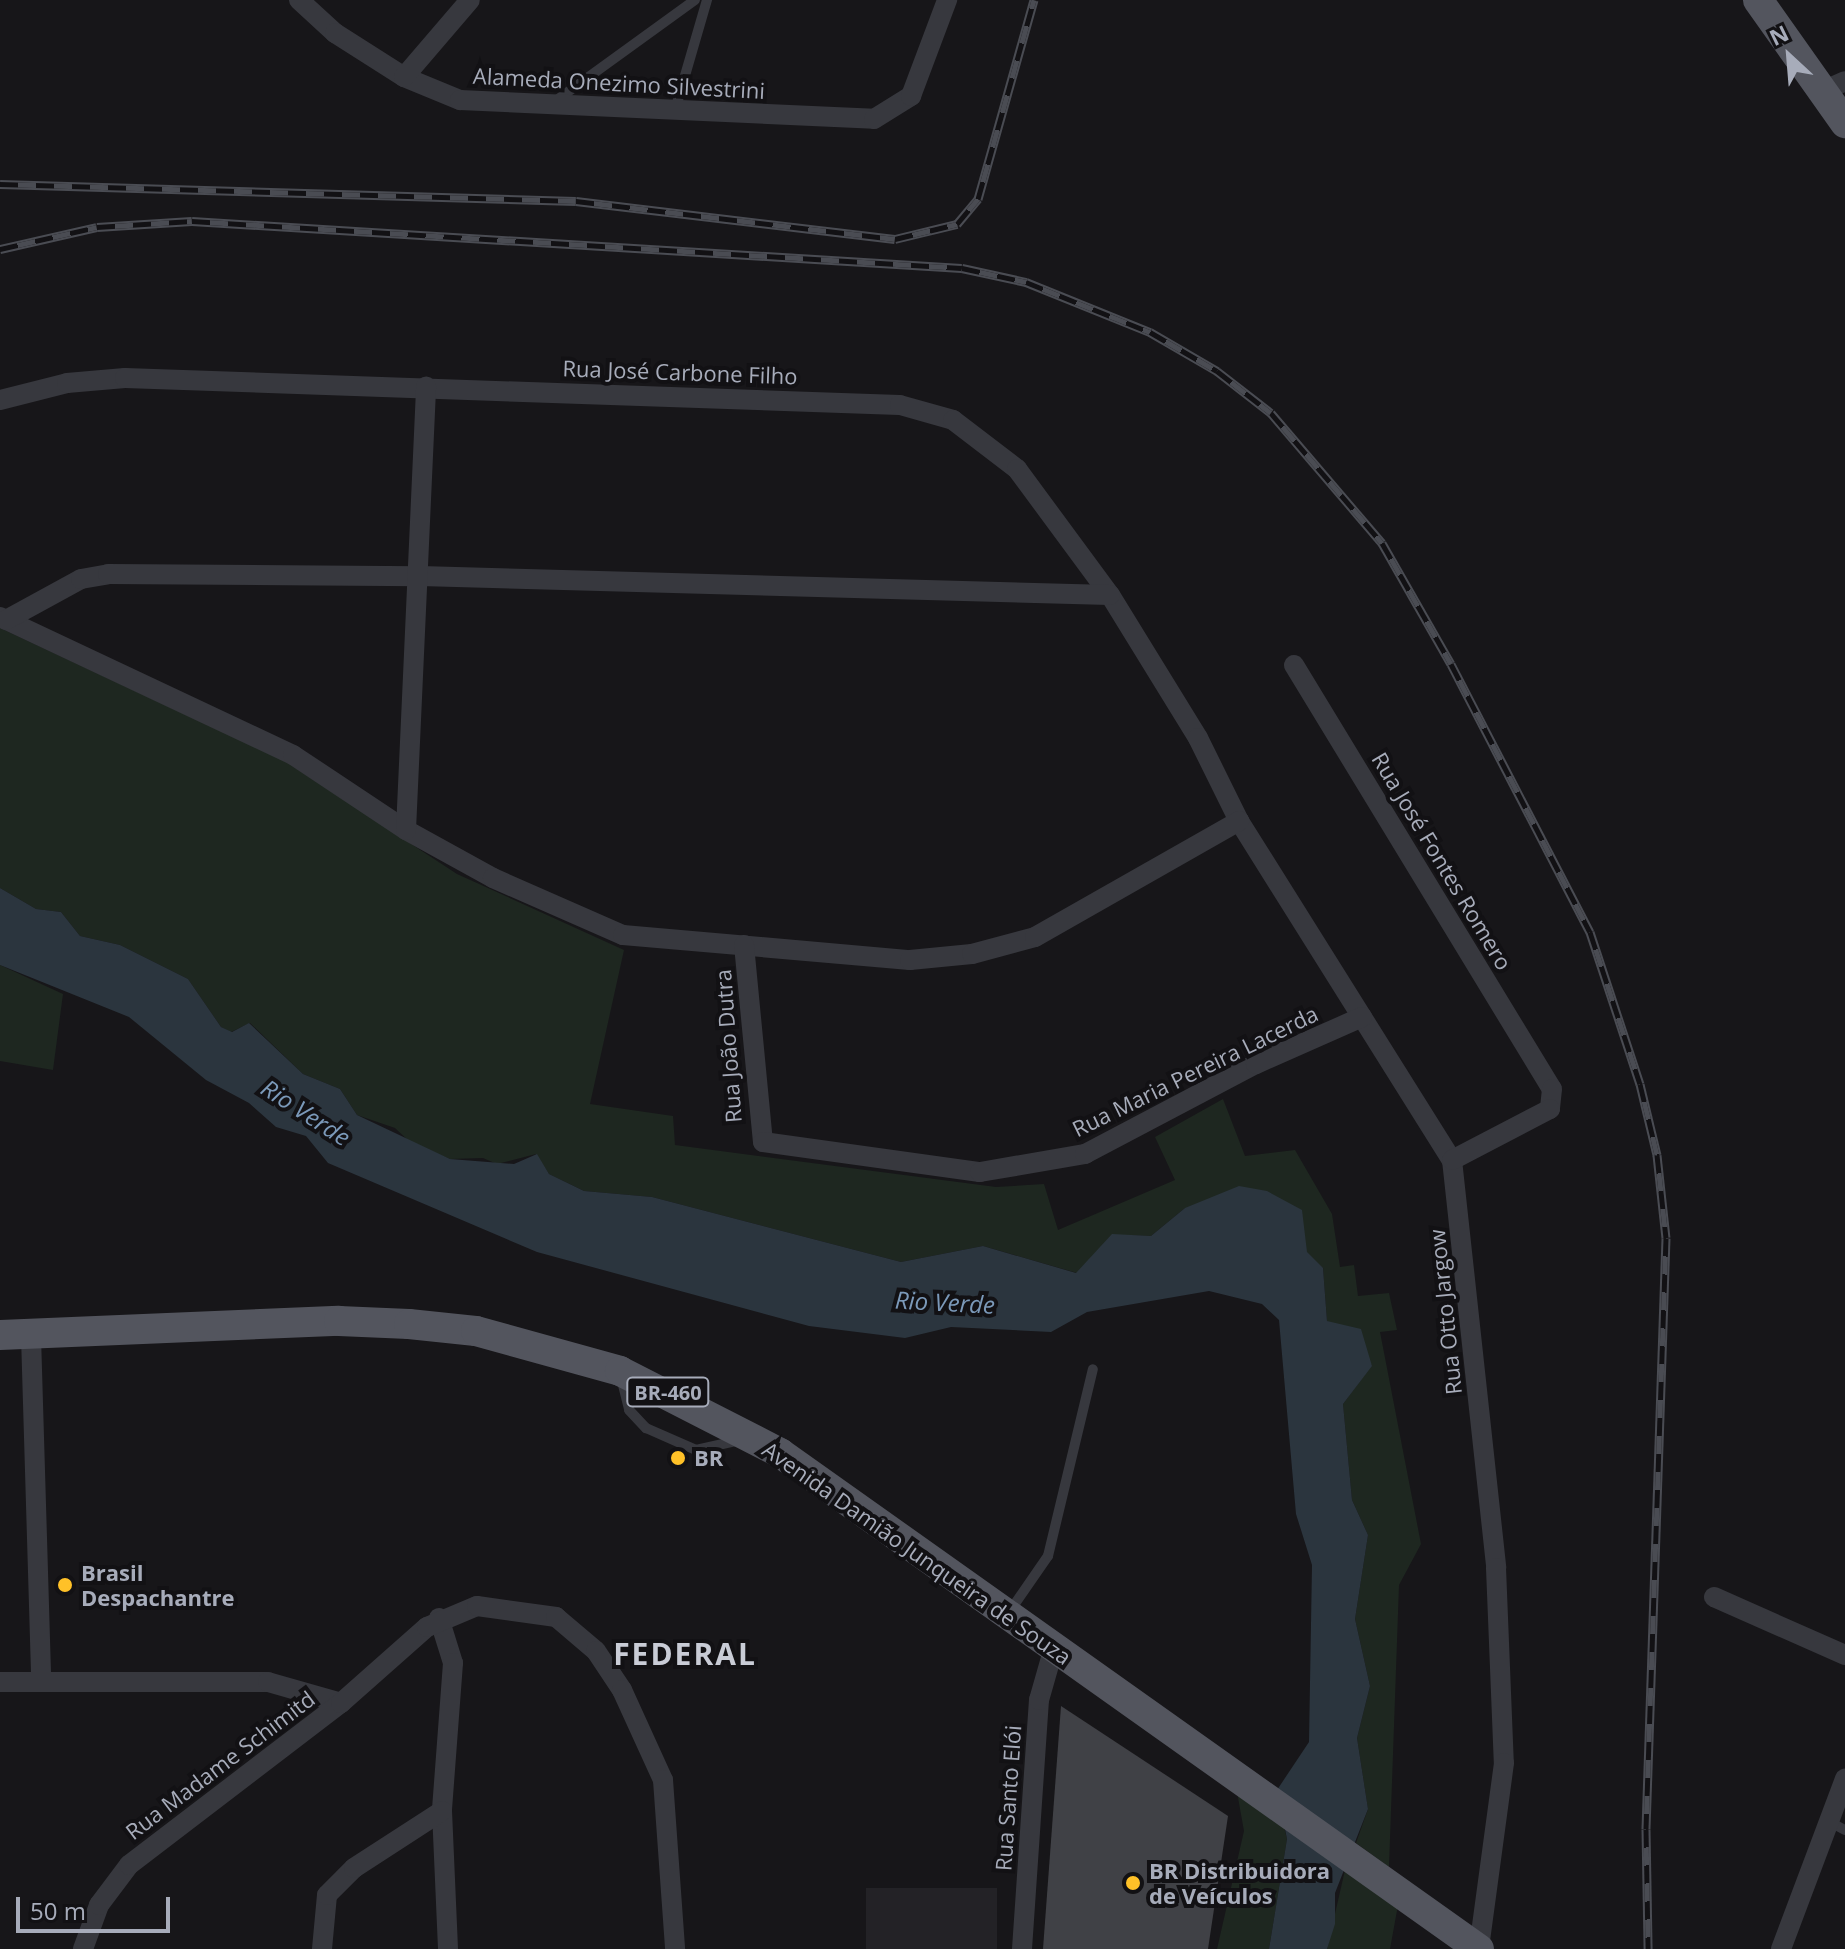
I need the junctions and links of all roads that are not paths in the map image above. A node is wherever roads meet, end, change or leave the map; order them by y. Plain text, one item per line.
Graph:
1 (299, 0) edge
2 (470, 0) edge
3 (695, 0) edge
4 (707, 0) edge
5 (947, 0) edge
6 (1758, 0) edge
7 (404, 77) junction
8 (1834, 86) edge
9 (548, 104) junction
10 (675, 110) junction
11 (1845, 123) edge
12 (426, 386) junction
13 (0, 400) edge
14 (420, 576) junction
15 (1110, 595) junction
16 (3, 618) edge
17 (1294, 665) dead end
18 (1198, 738) joint
19 (1239, 821) junction
20 (406, 830) junction
21 (744, 945) junction
22 (1362, 1017) junction
23 (1550, 1085) junction
24 (1561, 1110) dead end
25 (763, 1142) joint
26 (1452, 1160) junction
27 (0, 1335) edge
28 (31, 1336) junction
29 (1093, 1369) dead end
30 (620, 1371) junction
31 (750, 1436) junction
32 (1714, 1597) dead end
33 (1006, 1616) junction
34 (439, 1618) junction
35 (1053, 1651) junction
36 (1845, 1655) edge
37 (0, 1682) edge
38 (41, 1682) junction
39 (341, 1703) junction
40 (1843, 1787) edge
41 (442, 1811) junction
42 (1837, 1825) edge
43 (1466, 1945) edge
44 (83, 1949) edge
45 (322, 1949) edge
46 (448, 1949) edge
47 (675, 1949) edge
48 (1022, 1949) edge
49 (1781, 1949) edge

1 - 7 street, Alameda Onezimo Silvestrini
2 - 7 street
3 - 9 lane
4 - 10 lane
5 - 10 street, Alameda Onezimo Silvestrini
6 - 8 main road
7 - 9 street, Alameda Onezimo Silvestrini
8 - 11 main road
9 - 10 street, Alameda Onezimo Silvestrini
12 - 13 street, Rua José Carbone Filho
12 - 14 street
12 - 15 street, Rua José Carbone Filho
14 - 15 street
14 - 16 street
14 - 20 street
15 - 18 street, Rua José Carbone Filho
16 - 20 street
17 - 23 street, Rua José Fontes Romero
18 - 19 street, Rua Otto Jargow
19 - 21 street
19 - 22 street, Rua Otto Jargow
20 - 21 street
21 - 25 street, Rua João Dutra
22 - 25 street, Rua Maria Pereira Lacerda
22 - 26 street, Rua Otto Jargow
23 - 24 street, Rua José Fontes Romero
23 - 26 street
26 - 43 street, Rua Otto Jargow
27 - 28 main road, Avenida Damião Junqueira de Souza / BR-460
28 - 30 main road, Avenida Damião Junqueira de Souza / BR-460
28 - 38 street
29 - 33 lane
30 - 31 main road, Avenida Damião Junqueira de Souza / BR-460
30 - 31 lane
31 - 33 main road, Avenida Damião Junqueira de Souza / BR-460
32 - 36 street
33 - 35 main road, Avenida Damião Junqueira de Souza / BR-460
34 - 39 street, Rua Madame Schimitd
34 - 41 street
34 - 47 street
35 - 43 main road, Avenida Damião Junqueira de Souza / BR-460
35 - 48 street, Rua Santo Elói
37 - 38 street
38 - 39 street
39 - 44 street, Rua Madame Schimitd
40 - 42 street
41 - 45 street
41 - 46 street
42 - 49 street

